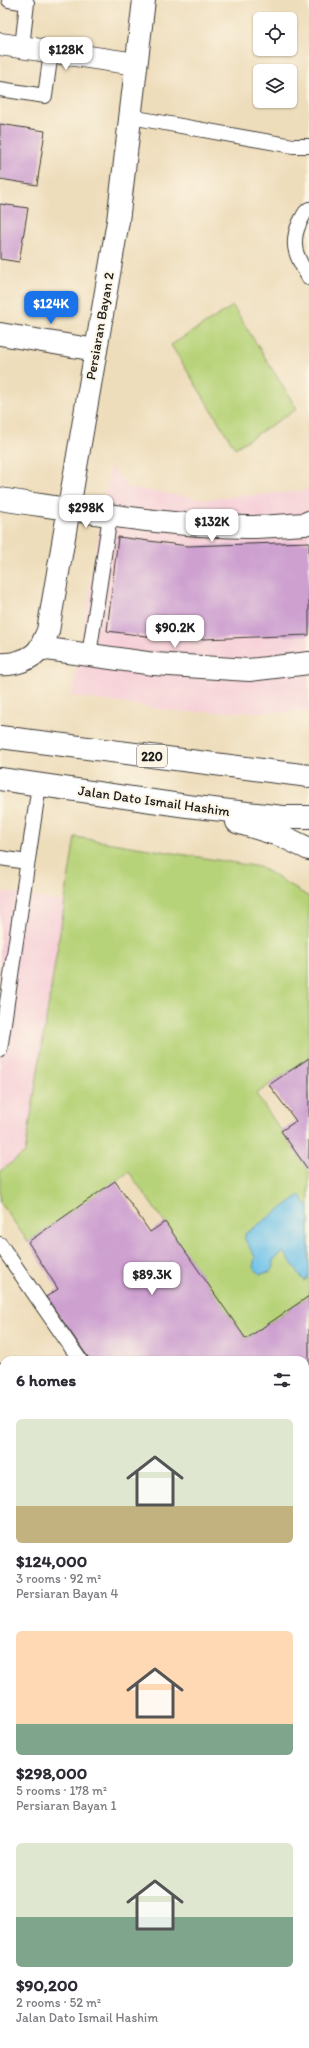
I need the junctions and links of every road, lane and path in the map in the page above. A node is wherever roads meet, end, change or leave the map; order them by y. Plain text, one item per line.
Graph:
1 (9, 0) edge
2 (144, 0) edge
3 (0, 44) edge
4 (22, 47) junction
5 (51, 52) junction
6 (136, 64) junction
7 (0, 89) edge
8 (131, 117) junction
9 (309, 146) edge
10 (309, 209) edge
11 (309, 278) edge
12 (0, 334) edge
13 (96, 350) junction
14 (0, 499) edge
15 (68, 509) junction
16 (110, 516) junction
17 (309, 522) edge
18 (40, 648) junction
19 (89, 655) junction
20 (309, 663) edge
21 (0, 664) edge
22 (0, 737) edge
23 (309, 776) edge
24 (0, 779) edge
25 (39, 785) junction
26 (187, 806) junction
27 (309, 817) edge
28 (309, 849) edge
29 (0, 858) edge
30 (27, 862) junction
31 (0, 1050) edge
32 (0, 1244) edge
33 (77, 1356) edge

1 - 4 lane
2 - 6 street, Persiaran Bayan 2
3 - 4 street
4 - 5 street
5 - 6 street
5 - 7 lane
6 - 8 street, Persiaran Bayan 2
8 - 9 lane
8 - 13 street, Persiaran Bayan 2
10 - 11 lane
12 - 13 street
13 - 15 street, Persiaran Bayan 2
14 - 15 street
15 - 16 street
15 - 18 street, Persiaran Bayan 2
16 - 17 street
16 - 19 lane
18 - 19 street
18 - 21 street
19 - 20 street
22 - 23 street, 220
24 - 25 street, Jalan Dato Ismail Hashim
25 - 26 street, Jalan Dato Ismail Hashim
25 - 30 lane
26 - 27 street, Jalan Dato Ismail Hashim
26 - 28 street
29 - 30 lane
30 - 31 lane
32 - 33 lane

